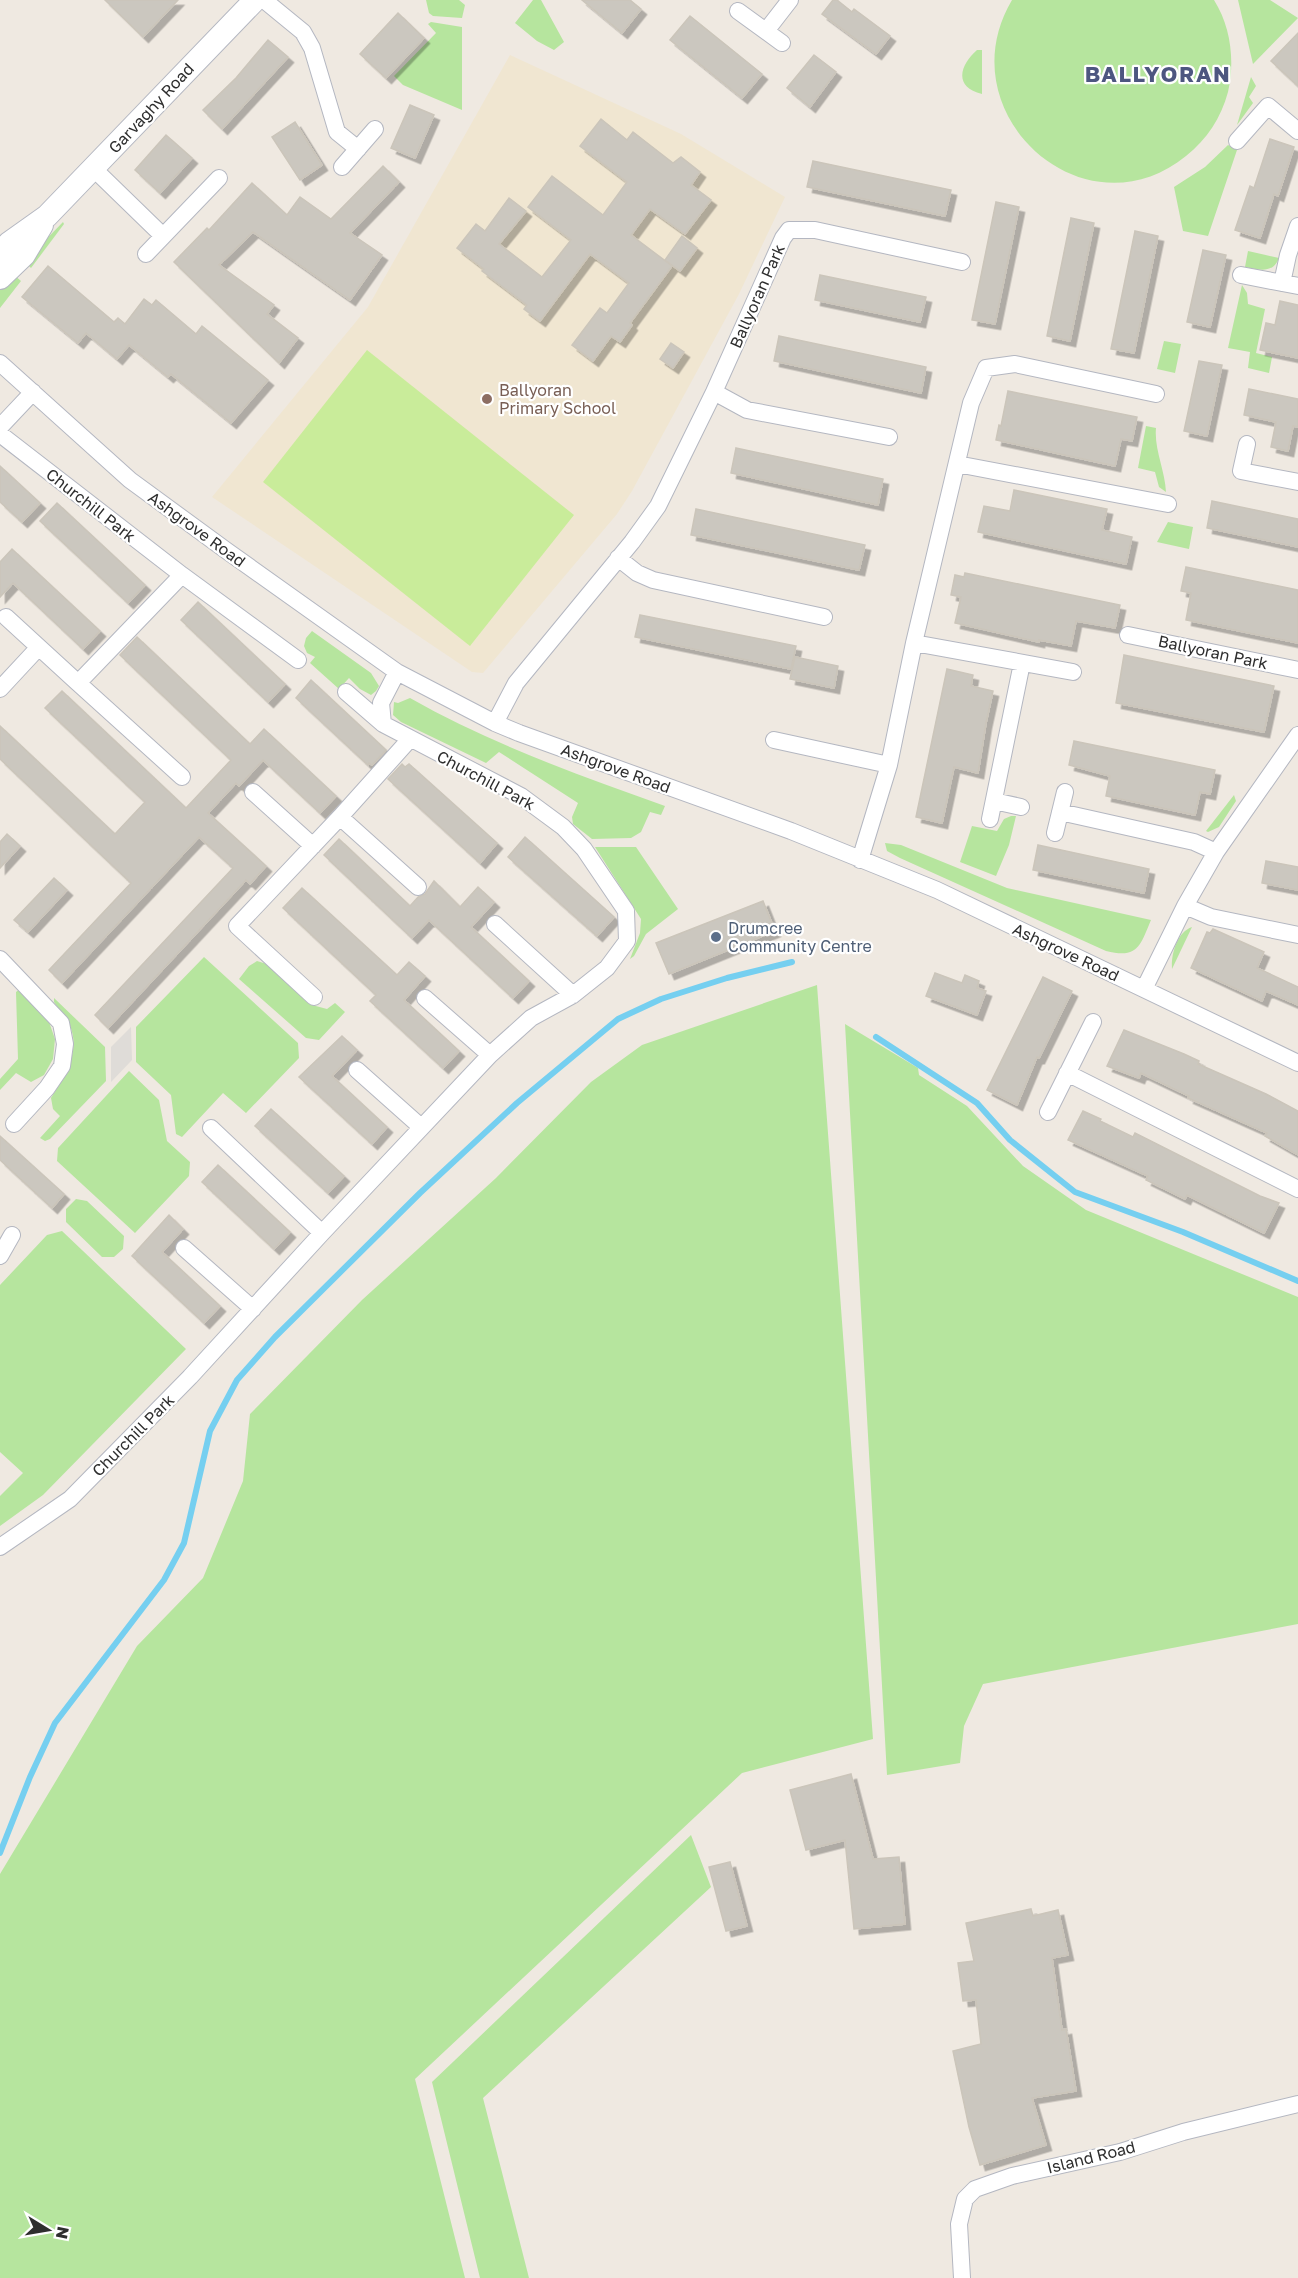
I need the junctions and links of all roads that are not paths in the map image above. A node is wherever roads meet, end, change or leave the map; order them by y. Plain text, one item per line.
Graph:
1 (255, 0) edge
2 (264, 0) edge
3 (790, 0) edge
4 (738, 11) dead end
5 (766, 31) junction
6 (782, 43) dead end
7 (375, 129) dead end
8 (1298, 132) edge
9 (1237, 141) dead end
10 (358, 149) junction
11 (342, 167) dead end
12 (94, 169) junction
13 (219, 178) dead end
14 (47, 216) junction
15 (1298, 226) edge
16 (163, 236) junction
17 (0, 253) edge
18 (146, 254) dead end
19 (962, 262) dead end
20 (1241, 274) dead end
21 (0, 278) edge
22 (1290, 284) edge
23 (0, 363) edge
24 (33, 392) junction
25 (714, 392) junction
26 (1156, 394) dead end
27 (0, 427) edge
28 (0, 434) edge
29 (889, 437) dead end
30 (1247, 444) dead end
31 (957, 464) junction
32 (1298, 482) edge
33 (1168, 504) dead end
34 (618, 558) junction
35 (182, 575) junction
36 (6, 617) dead end
37 (824, 617) dead end
38 (1128, 635) dead end
39 (914, 642) junction
40 (39, 648) junction
41 (298, 660) dead end
42 (1022, 663) junction
43 (1298, 670) edge
44 (398, 672) junction
45 (1073, 672) dead end
46 (78, 683) junction
47 (0, 689) edge
48 (346, 692) dead end
49 (495, 723) junction
50 (383, 724) junction
51 (410, 740) junction
52 (774, 740) dead end
53 (1297, 740) edge
54 (890, 765) junction
55 (182, 777) dead end
56 (253, 792) dead end
57 (1065, 792) dead end
58 (994, 801) junction
59 (1022, 807) dead end
60 (1060, 812) junction
61 (340, 818) junction
62 (990, 819) dead end
63 (1055, 833) dead end
64 (313, 846) junction
65 (1216, 852) junction
66 (860, 860) junction
67 (418, 887) dead end
68 (1185, 906) junction
69 (495, 924) dead end
70 (1298, 935) edge
71 (0, 959) edge
72 (1144, 989) junction
73 (573, 995) junction
74 (314, 997) dead end
75 (425, 998) dead end
76 (1093, 1022) dead end
77 (490, 1055) junction
78 (1298, 1063) edge
79 (357, 1070) dead end
80 (1067, 1073) junction
81 (1048, 1112) dead end
82 (14, 1124) dead end
83 (422, 1127) junction
84 (210, 1128) dead end
85 (1298, 1189) edge
86 (322, 1233) junction
87 (12, 1235) dead end
88 (184, 1248) dead end
89 (0, 1256) edge
90 (253, 1309) junction
91 (0, 1547) edge
92 (1298, 2104) edge
93 (962, 2278) edge

1 - 12 main road, Garvaghy Road
2 - 10 street
3 - 5 street
4 - 5 street
5 - 6 street
7 - 10 street
8 - 9 street
10 - 11 street
12 - 14 main road, Garvaghy Road
12 - 16 street
13 - 16 street
14 - 17 main road, Garvaghy Road
14 - 21 main road, Garvaghy Road
15 - 22 street
16 - 18 street
19 - 25 street, Ballyoran Park
20 - 22 street
23 - 24 street, Ashgrove Road
24 - 27 street
24 - 44 street, Ashgrove Road
25 - 29 street
25 - 34 street, Ballyoran Park
26 - 31 street
28 - 35 street, Churchill Park
30 - 32 street
31 - 33 street
31 - 39 street
34 - 37 street
34 - 49 street, Ballyoran Park
35 - 41 street, Churchill Park
35 - 46 street
36 - 40 street
38 - 43 street, Ballyoran Park
39 - 42 street
39 - 54 street
40 - 46 street
40 - 47 street
42 - 45 street
42 - 58 street
44 - 49 street, Ashgrove Road
44 - 50 street
46 - 55 street
48 - 50 street, Churchill Park
49 - 66 street, Ashgrove Road
50 - 51 street, Churchill Park
51 - 61 street
51 - 73 street, Churchill Park
52 - 54 street
53 - 65 street
54 - 66 street
56 - 64 street
57 - 60 street
58 - 59 street
58 - 62 street
60 - 63 street
60 - 65 street
61 - 64 street
61 - 67 street
64 - 74 street
65 - 68 street
66 - 72 street, Ashgrove Road
68 - 70 street
68 - 72 street
69 - 73 street
71 - 82 street
72 - 78 street, Ashgrove Road
73 - 77 street, Churchill Park
75 - 77 street
76 - 80 street
77 - 83 street, Churchill Park
79 - 83 street
80 - 81 street
80 - 85 street
83 - 86 street, Churchill Park
84 - 86 street
86 - 90 street, Churchill Park
87 - 89 street
88 - 90 street
90 - 91 street, Churchill Park
92 - 93 street, Island Road

